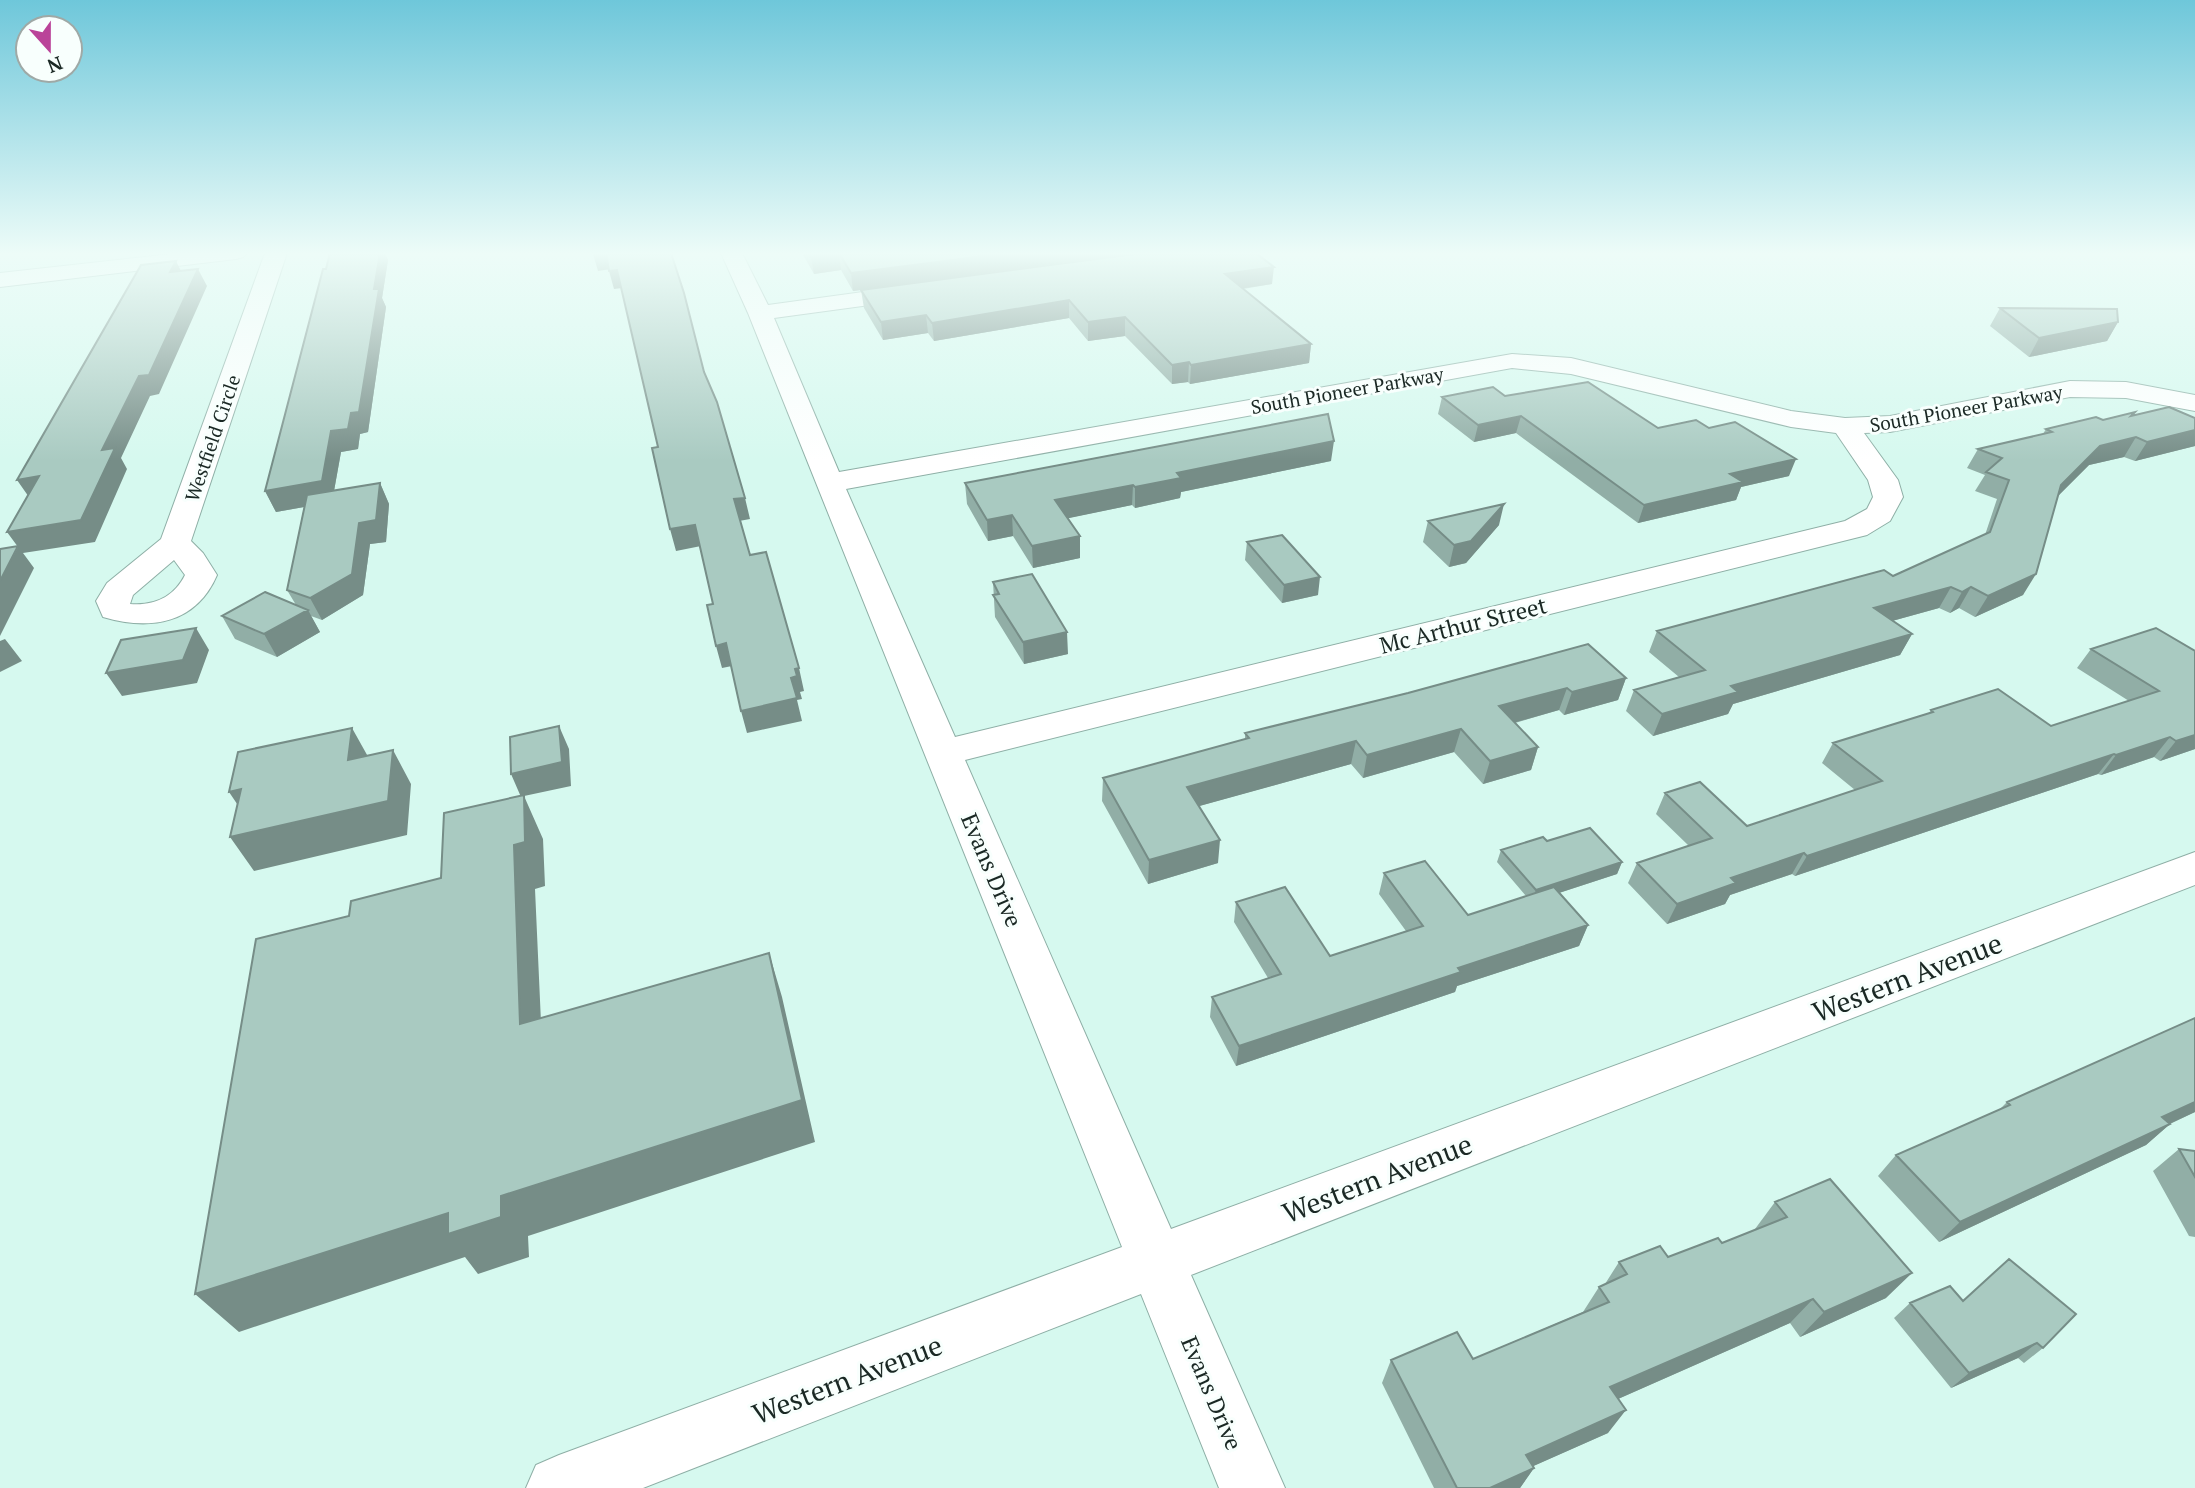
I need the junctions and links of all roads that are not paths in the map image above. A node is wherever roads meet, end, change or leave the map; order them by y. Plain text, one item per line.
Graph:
1 (252, 322) edge
2 (764, 322) edge
3 (2195, 403) edge
4 (1845, 426) junction
5 (829, 483) junction
6 (175, 543) dead end
7 (943, 753) junction
8 (2195, 868) edge
9 (1157, 1262) junction
10 (559, 1488) edge
11 (1252, 1488) edge

1 - 6 street, Westfield Circle
2 - 5 street, Evans Drive
3 - 4 street, South Pioneer Parkway
4 - 5 street, South Pioneer Parkway
4 - 7 street, Mc Arthur Street
5 - 7 street, Evans Drive
7 - 9 street, Evans Drive
8 - 9 street, Western Avenue
9 - 10 street, Western Avenue
9 - 11 street, Evans Drive

